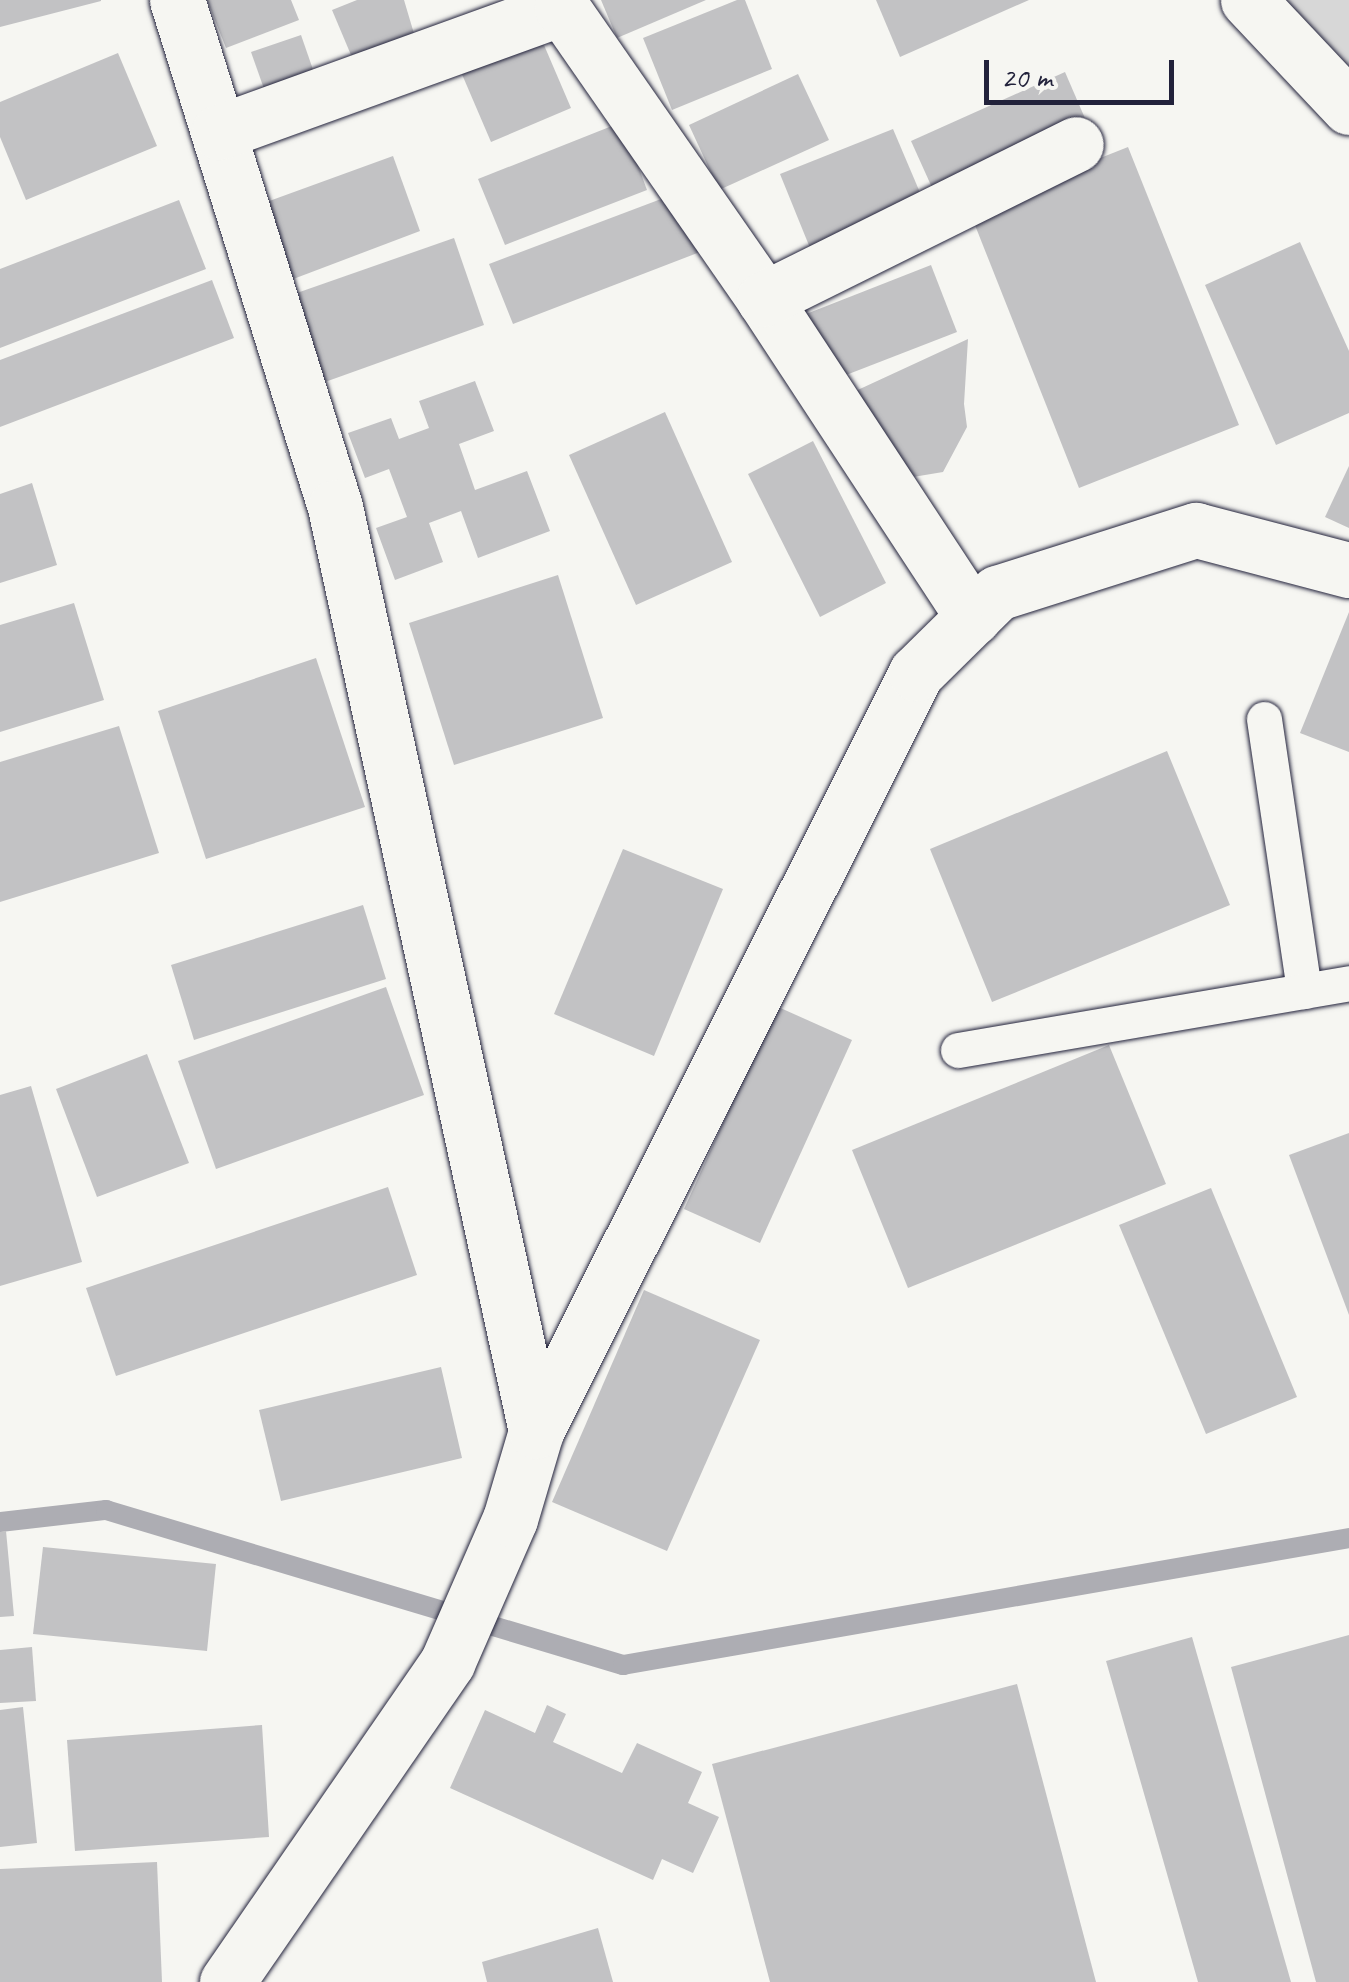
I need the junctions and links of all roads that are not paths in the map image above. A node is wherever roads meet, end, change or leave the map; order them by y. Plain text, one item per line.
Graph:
1 (177, 0) edge
2 (1248, 0) edge
3 (1349, 107) edge
4 (219, 132) junction
5 (1076, 144) dead end
6 (764, 299) junction
7 (1349, 570) edge
8 (973, 617) junction
9 (1264, 719) dead end
10 (1349, 983) edge
11 (1304, 991) junction
12 (958, 1050) dead end
13 (536, 1431) junction
14 (226, 1982) edge

1 - 4 street
2 - 3 street
4 - 6 street
4 - 13 street
5 - 6 street
6 - 8 street
7 - 8 street
8 - 13 street
9 - 11 lane
10 - 11 lane
11 - 12 lane
13 - 14 street

